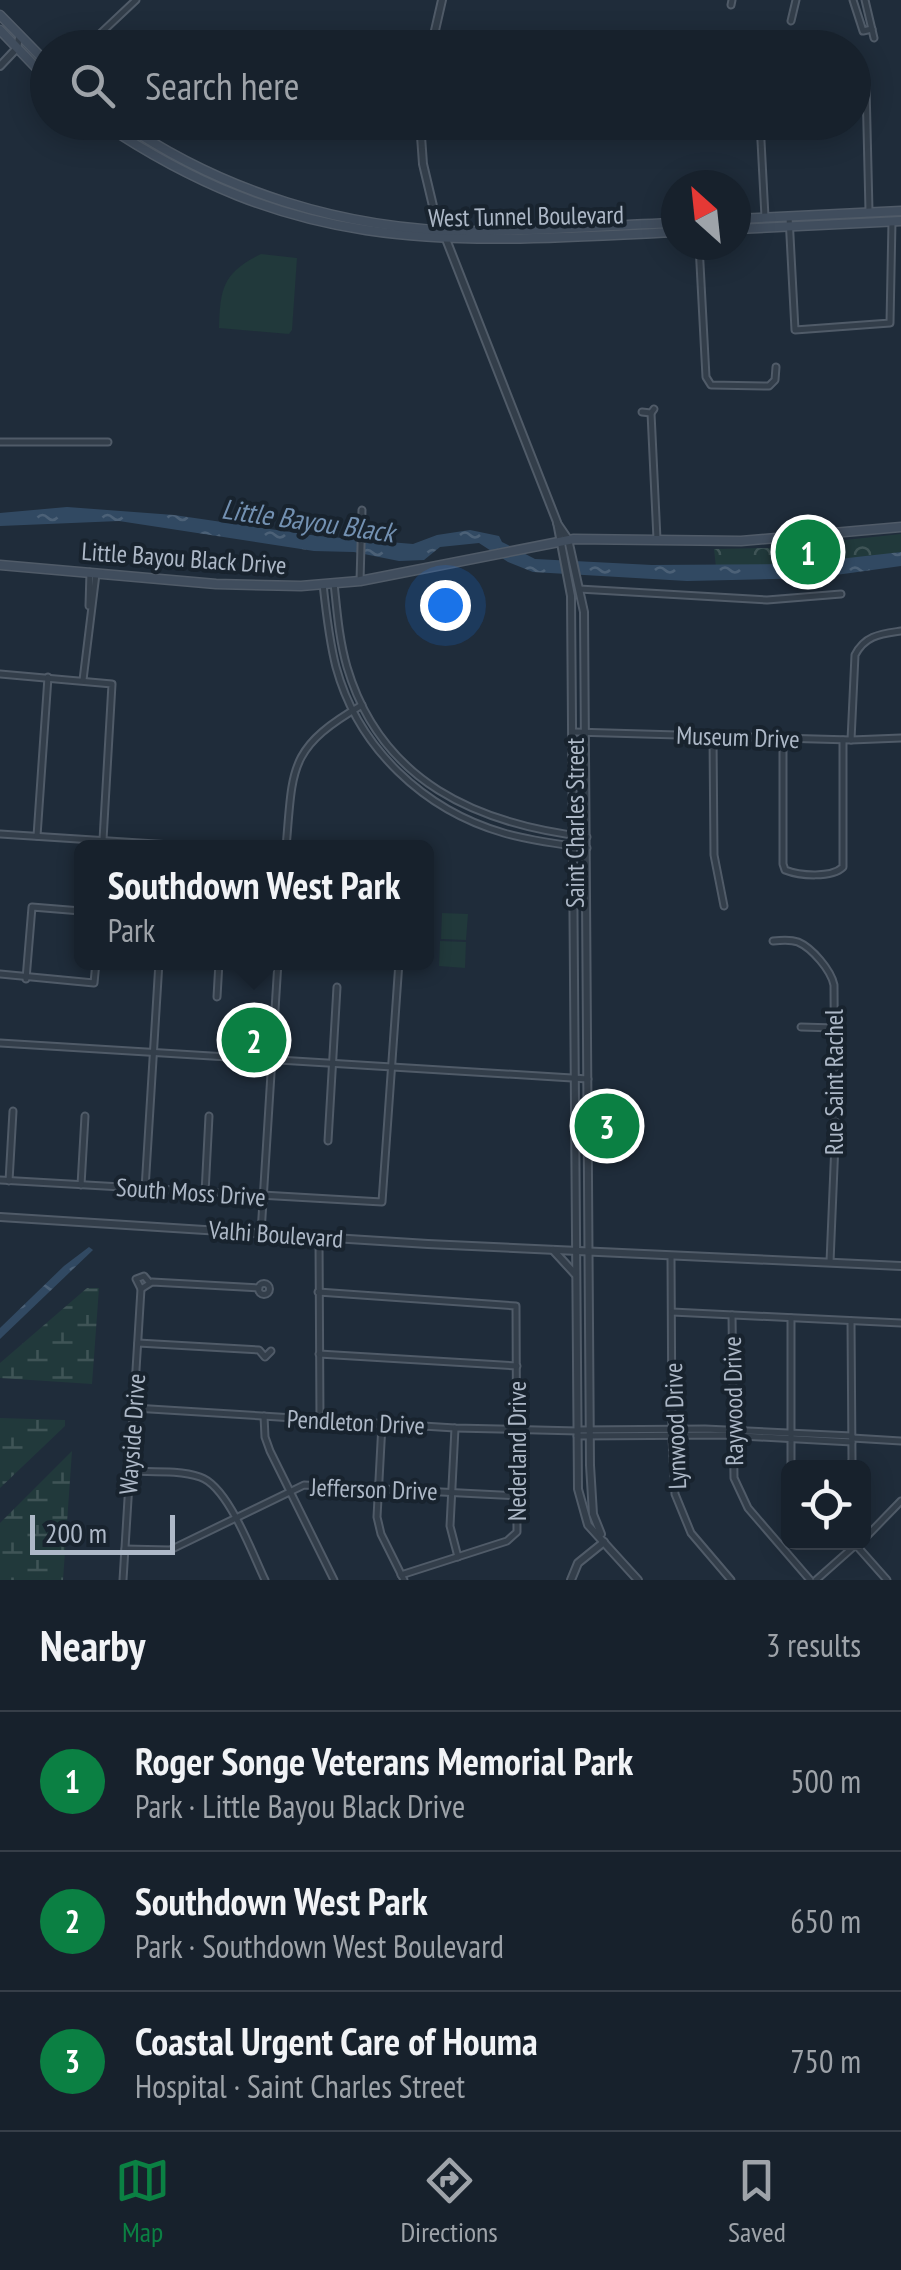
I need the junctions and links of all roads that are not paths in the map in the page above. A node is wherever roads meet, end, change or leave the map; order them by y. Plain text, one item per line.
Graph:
1 (136, 0) edge
2 (442, 0) edge
3 (796, 0) edge
4 (853, 0) edge
5 (865, 0) edge
6 (0, 16) edge
7 (791, 21) dead end
8 (872, 29) junction
9 (0, 30) edge
10 (104, 30) edge
11 (435, 30) edge
12 (863, 30) edge
13 (868, 30) edge
14 (20, 38) junction
15 (874, 38) dead end
16 (30, 47) edge
17 (16, 48) junction
18 (30, 62) edge
19 (0, 66) edge
20 (131, 140) edge
21 (151, 140) edge
22 (422, 140) edge
23 (761, 140) edge
24 (867, 140) edge
25 (901, 211) edge
26 (869, 212) junction
27 (765, 217) junction
28 (751, 218) edge
29 (789, 221) junction
30 (896, 221) edge
31 (661, 223) edge
32 (751, 227) edge
33 (442, 230) junction
34 (661, 233) edge
35 (446, 240) junction
36 (700, 260) edge
37 (892, 302) junction
38 (901, 302) edge
39 (776, 367) dead end
40 (642, 412) dead end
41 (0, 442) edge
42 (108, 442) dead end
43 (362, 510) dead end
44 (901, 527) edge
45 (656, 539) junction
46 (564, 540) junction
47 (0, 565) edge
48 (93, 572) junction
49 (572, 575) junction
50 (360, 581) junction
51 (334, 583) junction
52 (324, 584) junction
53 (579, 589) junction
54 (841, 594) dead end
55 (901, 631) edge
56 (0, 674) edge
57 (48, 678) junction
58 (83, 680) junction
59 (362, 705) junction
60 (353, 710) junction
61 (574, 732) junction
62 (586, 733) junction
63 (713, 736) junction
64 (783, 738) junction
65 (901, 738) edge
66 (843, 740) junction
67 (851, 740) junction
68 (0, 834) edge
69 (37, 836) junction
70 (574, 836) junction
71 (587, 837) junction
72 (104, 840) joint
73 (287, 840) edge
74 (575, 846) junction
75 (587, 848) junction
76 (724, 906) dead end
77 (74, 910) edge
78 (773, 940) dead end
79 (95, 970) edge
80 (159, 970) edge
81 (219, 970) edge
82 (278, 970) edge
83 (398, 970) edge
84 (0, 974) edge
85 (26, 979) junction
86 (338, 987) dead end
87 (217, 996) dead end
88 (802, 1028) dead end
89 (835, 1028) junction
90 (0, 1043) edge
91 (154, 1052) junction
92 (272, 1060) junction
93 (332, 1064) junction
94 (392, 1068) junction
95 (576, 1078) junction
96 (588, 1079) junction
97 (13, 1111) dead end
98 (85, 1116) dead end
99 (210, 1116) dead end
100 (328, 1141) dead end
101 (0, 1180) edge
102 (9, 1181) junction
103 (81, 1185) junction
104 (145, 1189) junction
105 (205, 1193) junction
106 (264, 1197) junction
107 (0, 1217) edge
108 (261, 1233) junction
109 (319, 1237) junction
110 (552, 1250) junction
111 (578, 1250) junction
112 (589, 1251) junction
113 (672, 1255) junction
114 (830, 1262) junction
115 (901, 1266) edge
116 (578, 1277) junction
117 (259, 1288) dead end
118 (318, 1292) junction
119 (672, 1312) junction
120 (732, 1315) junction
121 (791, 1318) junction
122 (851, 1321) junction
123 (901, 1323) edge
124 (138, 1343) junction
125 (271, 1351) dead end
126 (319, 1354) junction
127 (517, 1366) junction
128 (134, 1408) junction
129 (264, 1416) junction
130 (320, 1420) junction
131 (382, 1424) junction
132 (455, 1428) junction
133 (518, 1431) junction
134 (578, 1432) junction
135 (672, 1432) junction
136 (590, 1433) junction
137 (732, 1433) junction
138 (791, 1436) junction
139 (852, 1439) junction
140 (901, 1441) edge
141 (792, 1460) edge
142 (850, 1460) edge
143 (130, 1471) junction
144 (378, 1488) junction
145 (578, 1489) junction
146 (290, 1491) junction
147 (591, 1491) junction
148 (451, 1492) junction
149 (518, 1496) junction
150 (901, 1501) edge
151 (234, 1519) junction
152 (871, 1530) edge
153 (604, 1542) junction
154 (125, 1549) junction
155 (849, 1550) edge
156 (864, 1550) edge
157 (458, 1556) junction
158 (402, 1577) edge
159 (264, 1578) edge
160 (123, 1580) edge
161 (253, 1580) edge
162 (334, 1580) edge
163 (571, 1580) edge
164 (638, 1580) edge
165 (731, 1580) edge
166 (813, 1580) edge
167 (887, 1580) edge

1 - 10 street
2 - 11 street
3 - 7 street
4 - 12 street
5 - 8 street
6 - 14 main road
8 - 13 street
8 - 15 street
9 - 17 main road
14 - 16 main road
14 - 17 street
17 - 18 main road
17 - 19 street
20 - 35 main road, West Tunnel Boulevard
21 - 33 main road, West Tunnel Boulevard
22 - 33 street
23 - 27 street
24 - 26 street
25 - 26 main road
26 - 29 main road
27 - 28 main road
27 - 29 main road
29 - 30 main road
29 - 32 main road
29 - 37 street
30 - 37 street
31 - 33 main road, West Tunnel Boulevard
33 - 35 street
34 - 35 main road, West Tunnel Boulevard
35 - 46 street
36 - 39 street
37 - 38 street
40 - 45 street
41 - 42 street
43 - 50 street
44 - 45 main road, Little Bayou Black Drive
45 - 46 main road, Little Bayou Black Drive
46 - 49 street, Saint Charles Street
46 - 50 main road, Little Bayou Black Drive
47 - 48 main road, Little Bayou Black Drive
48 - 52 main road, Little Bayou Black Drive
48 - 58 street
49 - 53 street, Saint Charles Street
49 - 61 street, Saint Charles Street
50 - 51 main road, Little Bayou Black Drive
51 - 52 main road, Little Bayou Black Drive
51 - 59 street
52 - 60 street
53 - 54 street
53 - 62 street, Saint Charles Street
55 - 67 street
56 - 57 street
57 - 58 street
57 - 69 street
58 - 72 street
59 - 60 street
59 - 70 street
60 - 73 street
60 - 74 street
61 - 62 street, Museum Drive
61 - 70 street, Saint Charles Street
62 - 63 street, Museum Drive
62 - 71 street, Saint Charles Street
63 - 64 street, Museum Drive
63 - 76 street
64 - 66 street, Museum Drive
64 - 66 street
65 - 67 street, Museum Drive
66 - 67 street, Museum Drive
68 - 69 street
69 - 72 street
70 - 71 street
70 - 74 street, Saint Charles Street
71 - 75 street, Saint Charles Street
74 - 75 street
74 - 95 street, Saint Charles Street
75 - 96 street, Saint Charles Street
77 - 85 street
78 - 89 street, Rue Saint Rachel
79 - 85 street
80 - 91 street
81 - 87 street
82 - 92 street
83 - 94 street
84 - 85 street
86 - 93 street
88 - 89 street
89 - 114 street, Rue Saint Rachel
90 - 91 street
91 - 92 street
91 - 104 street
92 - 93 street
92 - 106 street
93 - 94 street
93 - 100 street
94 - 95 street
94 - 106 street, South Moss Drive
95 - 96 street
95 - 111 street, Saint Charles Street
96 - 112 street, Saint Charles Street
97 - 102 street
98 - 103 street
99 - 105 street
101 - 102 street, South Moss Drive
102 - 103 street, South Moss Drive
103 - 104 street, South Moss Drive
104 - 105 street, South Moss Drive
105 - 106 street, South Moss Drive
106 - 108 street
107 - 108 street, Valhi Boulevard
108 - 109 street, Valhi Boulevard
109 - 110 street, Valhi Boulevard
109 - 118 street
110 - 111 street, Valhi Boulevard
110 - 116 street
111 - 112 street, Valhi Boulevard
111 - 116 street, Saint Charles Street
112 - 113 street, Valhi Boulevard
112 - 136 street, Saint Charles Street
113 - 114 street, Valhi Boulevard
113 - 119 street, Lynwood Drive
114 - 115 street, Valhi Boulevard
116 - 134 street, Saint Charles Street
117 - 124 street, Wayside Drive
118 - 126 street
118 - 127 street, Nederland Drive
119 - 120 street
119 - 135 street, Lynwood Drive
120 - 121 street
120 - 137 street, Raywood Drive
121 - 122 street
121 - 138 street
122 - 123 street
122 - 139 street
124 - 125 street
124 - 128 street, Wayside Drive
126 - 127 street
126 - 130 street
127 - 133 street, Nederland Drive
128 - 129 street, Pendleton Drive
128 - 143 street, Wayside Drive
129 - 130 street, Pendleton Drive
129 - 146 street
130 - 131 street, Pendleton Drive
131 - 132 street, Pendleton Drive
131 - 144 street
132 - 133 street, Pendleton Drive
132 - 148 street
133 - 134 street, Pendleton Drive
133 - 149 street, Nederland Drive
134 - 136 street, Pendleton Drive
134 - 145 street, Saint Charles Street
135 - 136 street, Pendleton Drive
135 - 137 street, Pendleton Drive
135 - 165 street, Lynwood Drive
136 - 147 street, Saint Charles Street
137 - 138 street, Pendleton Drive
137 - 166 street, Raywood Drive
138 - 139 street, Pendleton Drive
138 - 141 street
139 - 140 street, Pendleton Drive
139 - 142 street
143 - 151 street
143 - 154 street, Wayside Drive
144 - 146 street, Jefferson Drive
144 - 148 street, Jefferson Drive
144 - 158 street
145 - 147 street
145 - 153 street, Saint Charles Street
146 - 151 street, Jefferson Drive
146 - 162 street
147 - 153 street, Saint Charles Street
148 - 149 street, Jefferson Drive
148 - 157 street
149 - 157 street, Nederland Drive
150 - 152 street
151 - 154 street, Jefferson Drive
151 - 159 street
153 - 163 street
153 - 164 street, Saint Charles Street
154 - 160 street, Wayside Drive
155 - 166 street
156 - 167 street
157 - 158 street, Nederland Drive
159 - 161 street

